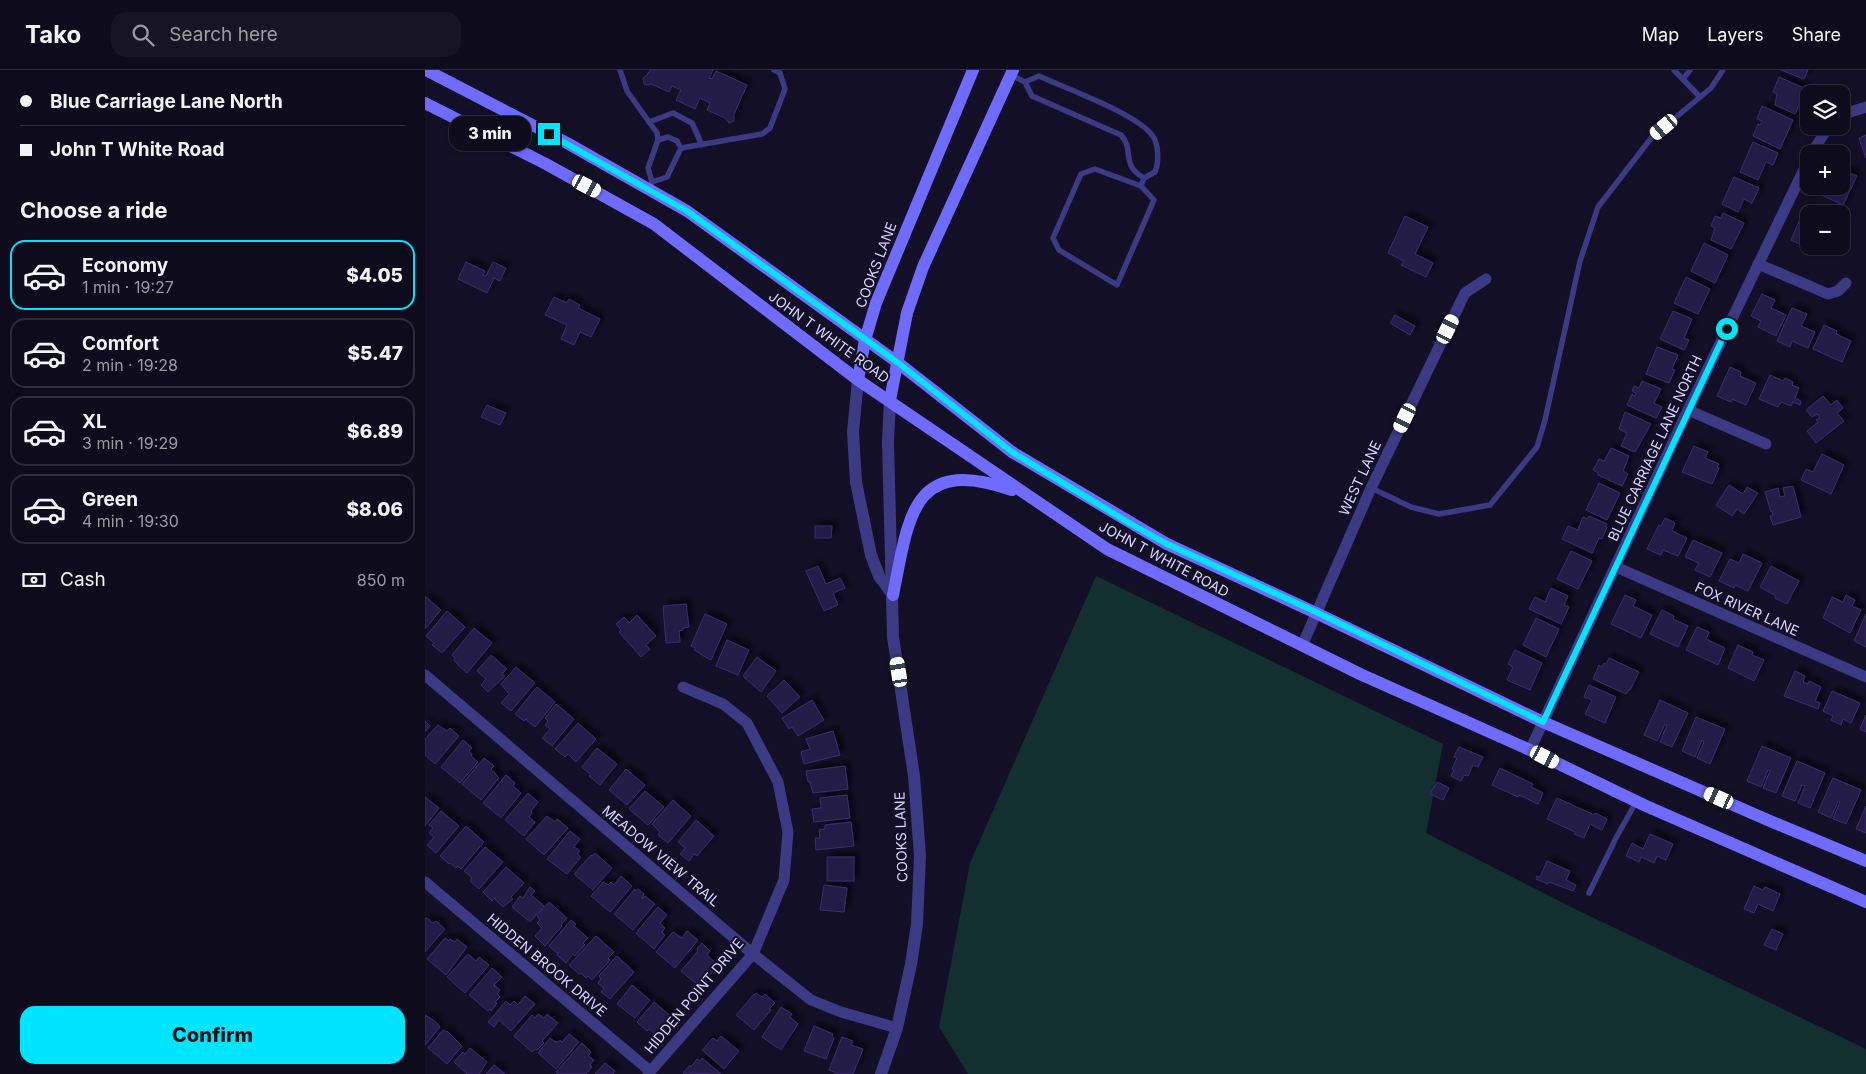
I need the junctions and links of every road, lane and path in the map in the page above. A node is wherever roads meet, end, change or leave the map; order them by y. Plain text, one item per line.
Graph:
1 (426, 70) edge
2 (621, 70) edge
3 (774, 70) edge
4 (973, 70) edge
5 (1673, 70) edge
6 (1690, 70) edge
7 (1723, 70) edge
8 (1008, 72) edge
9 (1683, 79) junction
10 (1025, 82) junction
11 (1700, 97) junction
12 (425, 103) edge
13 (1866, 107) edge
14 (1850, 112) edge
15 (649, 122) junction
16 (658, 140) junction
17 (702, 145) junction
18 (681, 148) junction
19 (1144, 178) junction
20 (1800, 178) edge
21 (650, 185) junction
22 (1141, 186) junction
23 (1758, 264) junction
24 (1486, 279) dead end
25 (1847, 283) dead end
26 (865, 340) junction
27 (897, 362) junction
28 (858, 380) junction
29 (890, 400) junction
30 (1688, 410) junction
31 (1766, 444) dead end
32 (1371, 488) junction
33 (1031, 496) junction
34 (1616, 567) junction
35 (893, 595) junction
36 (1316, 612) junction
37 (1302, 646) junction
38 (425, 675) edge
39 (1866, 677) edge
40 (683, 687) dead end
41 (1543, 722) junction
42 (1530, 750) junction
43 (1636, 802) junction
44 (1866, 860) edge
45 (425, 882) edge
46 (1589, 892) dead end
47 (1866, 902) edge
48 (753, 954) junction
49 (897, 1028) junction
50 (649, 1072) edge
51 (881, 1074) edge

1 - 21 main road, JOHN T WHITE ROAD
2 - 15 lane
3 - 17 lane
4 - 26 main road, COOKS LANE
5 - 9 lane
6 - 9 lane
7 - 11 lane
8 - 10 lane
8 - 27 main road, COOKS LANE
9 - 11 lane
10 - 19 lane
10 - 19 lane
11 - 32 lane
12 - 28 main road, JOHN T WHITE ROAD
13 - 14 street
15 - 16 lane
15 - 17 lane
16 - 18 lane
16 - 21 lane
17 - 18 lane
18 - 21 lane
19 - 22 lane
20 - 23 street, BLUE CARRIAGE LANE NORTH
21 - 26 main road, JOHN T WHITE ROAD
22 - 22 lane
23 - 25 street
23 - 30 street, BLUE CARRIAGE LANE NORTH
24 - 32 street, WEST LANE
26 - 27 main road, JOHN T WHITE ROAD
26 - 28 main road, COOKS LANE
27 - 29 main road, COOKS LANE
27 - 36 main road, JOHN T WHITE ROAD
28 - 29 main road, JOHN T WHITE ROAD
28 - 35 street, COOKS LANE
29 - 33 main road, JOHN T WHITE ROAD
29 - 35 street, COOKS LANE
30 - 31 street
30 - 34 street, BLUE CARRIAGE LANE NORTH
32 - 36 street, WEST LANE
33 - 35 main road
33 - 37 main road, JOHN T WHITE ROAD
34 - 39 street, FOX RIVER LANE
34 - 41 street, BLUE CARRIAGE LANE NORTH
35 - 49 street, COOKS LANE
36 - 37 street, WEST LANE
36 - 41 main road, JOHN T WHITE ROAD
37 - 42 main road, JOHN T WHITE ROAD
38 - 48 street, MEADOW VIEW TRAIL
40 - 48 street, HIDDEN POINT DRIVE
41 - 42 street, BLUE CARRIAGE LANE NORTH
41 - 44 main road, JOHN T WHITE ROAD
42 - 43 main road, JOHN T WHITE ROAD
43 - 46 lane
43 - 47 main road, JOHN T WHITE ROAD
45 - 50 street, HIDDEN BROOK DRIVE
48 - 49 street, MEADOW VIEW TRAIL
48 - 50 street, HIDDEN POINT DRIVE
49 - 51 street, COOKS LANE

